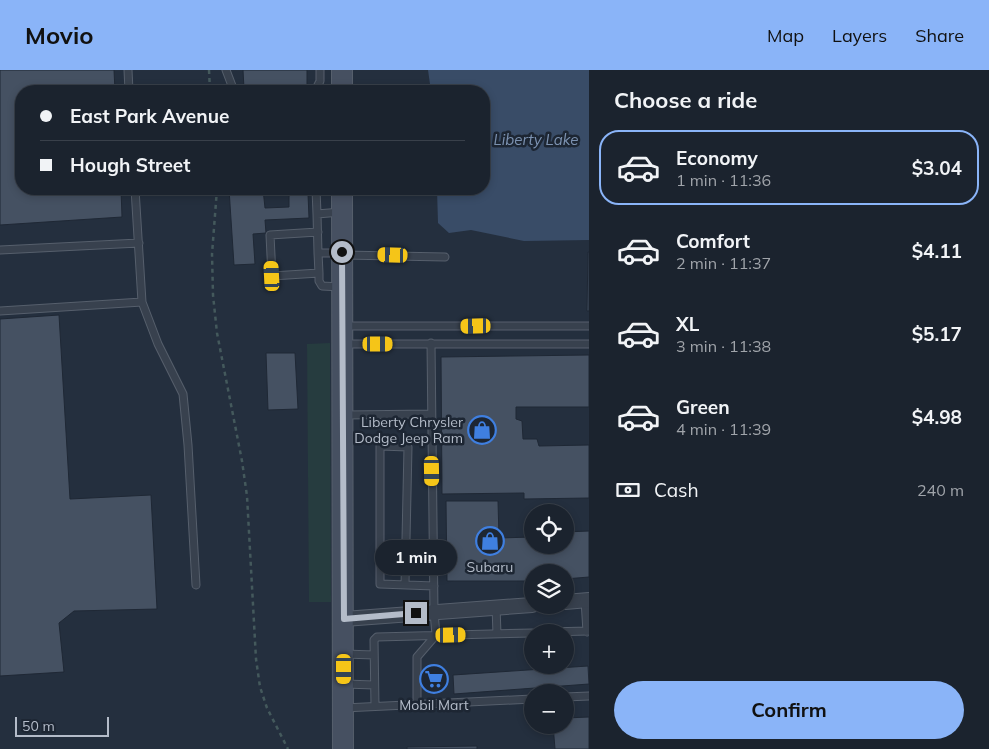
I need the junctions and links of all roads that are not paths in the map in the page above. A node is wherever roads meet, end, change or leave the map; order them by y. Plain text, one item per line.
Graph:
1 (128, 70) edge
2 (226, 70) edge
3 (320, 70) edge
4 (342, 70) edge
5 (129, 85) edge
6 (232, 85) edge
7 (318, 85) edge
8 (342, 85) edge
9 (135, 195) edge
10 (316, 195) edge
11 (342, 195) edge
12 (342, 212) junction
13 (317, 214) junction
14 (318, 232) junction
15 (139, 243) junction
16 (0, 250) edge
17 (318, 253) junction
18 (342, 254) junction
19 (445, 257) dead end
20 (319, 274) junction
21 (342, 287) junction
22 (142, 302) junction
23 (0, 311) edge
24 (589, 326) edge
25 (342, 335) junction
26 (431, 343) junction
27 (589, 344) edge
28 (431, 414) junction
29 (342, 415) junction
30 (405, 584) junction
31 (196, 585) dead end
32 (434, 586) junction
33 (587, 600) edge
34 (574, 601) edge
35 (524, 605) edge
36 (496, 607) junction
37 (434, 612) junction
38 (344, 619) junction
39 (574, 632) edge
40 (588, 632) edge
41 (524, 633) edge
42 (497, 634) junction
43 (436, 635) junction
44 (344, 654) junction
45 (374, 655) junction
46 (343, 684) junction
47 (374, 685) junction
48 (589, 696) edge
49 (574, 697) edge
50 (524, 699) edge
51 (417, 704) junction
52 (375, 706) junction
53 (343, 708) junction
54 (343, 749) edge

1 - 5 lane
2 - 6 lane
3 - 7 lane
4 - 8 main road
9 - 15 lane
10 - 13 lane
11 - 12 main road
12 - 13 lane
12 - 18 main road
13 - 14 lane
14 - 17 lane
14 - 20 lane
15 - 16 lane
15 - 22 lane
17 - 18 lane
17 - 20 lane
18 - 19 lane
18 - 21 main road
20 - 21 lane
21 - 25 main road
22 - 23 lane
22 - 31 lane
24 - 25 lane
25 - 26 lane
25 - 29 main road
26 - 27 lane
26 - 28 lane
28 - 29 lane
28 - 32 lane
29 - 38 main road
30 - 30 lane
30 - 32 lane
32 - 37 lane
33 - 34 street
33 - 40 lane
35 - 36 street
36 - 37 street
36 - 42 lane
37 - 38 street
37 - 43 lane
38 - 44 main road
39 - 40 lane
41 - 42 lane
42 - 43 lane
43 - 45 lane
43 - 51 lane
44 - 45 lane
44 - 46 main road
45 - 47 lane
46 - 47 lane
46 - 53 main road
47 - 52 lane
48 - 49 lane
50 - 51 lane
51 - 52 lane
52 - 53 lane
53 - 54 main road

